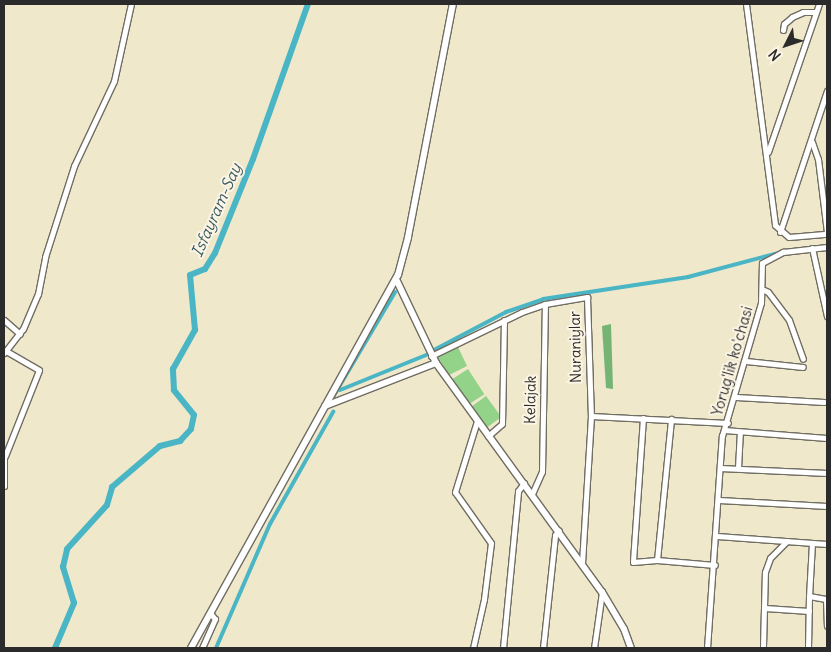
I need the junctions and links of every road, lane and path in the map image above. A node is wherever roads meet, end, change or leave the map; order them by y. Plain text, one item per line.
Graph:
1 (131, 4) edge
2 (453, 4) edge
3 (746, 4) edge
4 (819, 4) edge
5 (814, 12) junction
6 (784, 30) dead end
7 (827, 91) edge
8 (812, 142) junction
9 (768, 153) junction
10 (780, 232) junction
11 (827, 233) edge
12 (827, 247) edge
13 (812, 248) junction
14 (396, 279) junction
15 (764, 290) junction
16 (545, 304) junction
17 (827, 316) edge
18 (4, 320) edge
19 (504, 320) junction
20 (20, 334) junction
21 (5, 352) edge
22 (432, 356) junction
23 (802, 359) dead end
24 (746, 361) junction
25 (436, 363) junction
26 (803, 368) dead end
27 (736, 397) junction
28 (824, 402) dead end
29 (324, 406) junction
30 (591, 416) junction
31 (643, 418) junction
32 (671, 419) junction
33 (477, 421) junction
34 (728, 423) junction
35 (724, 430) junction
36 (740, 432) junction
37 (488, 436) junction
38 (827, 438) edge
39 (4, 455) edge
40 (720, 468) junction
41 (738, 468) junction
42 (827, 473) edge
43 (524, 483) junction
44 (4, 486) edge
45 (532, 494) junction
46 (719, 500) junction
47 (827, 506) edge
48 (559, 530) junction
49 (716, 536) junction
50 (787, 541) junction
51 (812, 543) junction
52 (827, 544) edge
53 (658, 560) junction
54 (582, 562) junction
55 (714, 566) junction
56 (602, 592) junction
57 (810, 597) junction
58 (826, 598) edge
59 (765, 608) junction
60 (809, 610) junction
61 (210, 613) junction
62 (827, 626) edge
63 (763, 646) dead end
64 (191, 648) edge
65 (202, 648) edge
66 (473, 648) edge
67 (503, 648) edge
68 (543, 648) edge
69 (594, 648) edge
70 (631, 648) edge
71 (707, 648) edge
72 (808, 648) edge

1 - 20 street
2 - 14 main road
3 - 9 street
4 - 5 street
5 - 6 street
5 - 9 street
7 - 8 street
8 - 10 street
8 - 11 street
9 - 10 street
10 - 11 street
12 - 13 street, Yorug'lik ko'chasi
13 - 15 street, Yorug'lik ko'chasi
13 - 17 street
14 - 22 main road
14 - 29 main road
15 - 23 street
15 - 24 street, Yorug'lik ko'chasi
16 - 19 street, Nuraniylar
16 - 30 street, Nuraniylar
16 - 45 street, Kelajak
18 - 20 street
19 - 22 street, Nuraniylar
19 - 37 street
20 - 21 street
21 - 39 street
22 - 25 main road
24 - 26 street
24 - 27 street, Yorug'lik ko'chasi
25 - 29 main road
25 - 33 main road
27 - 28 street
27 - 34 street, Yorug'lik ko'chasi
29 - 61 main road
30 - 31 street
30 - 54 street, Nuraniylar
31 - 32 street
31 - 53 street
32 - 34 street
32 - 53 street
33 - 37 main road
33 - 66 street
34 - 35 street, Yorug'lik ko'chasi
35 - 36 street
35 - 40 street, Yorug'lik ko'chasi
36 - 38 street
36 - 41 street
37 - 43 main road
39 - 44 street
40 - 41 street
40 - 46 street, Yorug'lik ko'chasi
41 - 42 street
43 - 45 main road
43 - 67 street
45 - 48 main road
46 - 47 street
46 - 49 street, Yorug'lik ko'chasi
48 - 54 main road
48 - 68 street
49 - 50 street
49 - 55 street, Yorug'lik ko'chasi
50 - 51 street
50 - 59 street
51 - 52 street
51 - 57 street
53 - 55 street
54 - 56 main road
55 - 71 street, Yorug'lik ko'chasi
56 - 69 street
56 - 70 main road
57 - 58 street
57 - 60 street
58 - 62 street
59 - 60 street
59 - 63 street
60 - 72 street
61 - 64 main road
61 - 65 street

